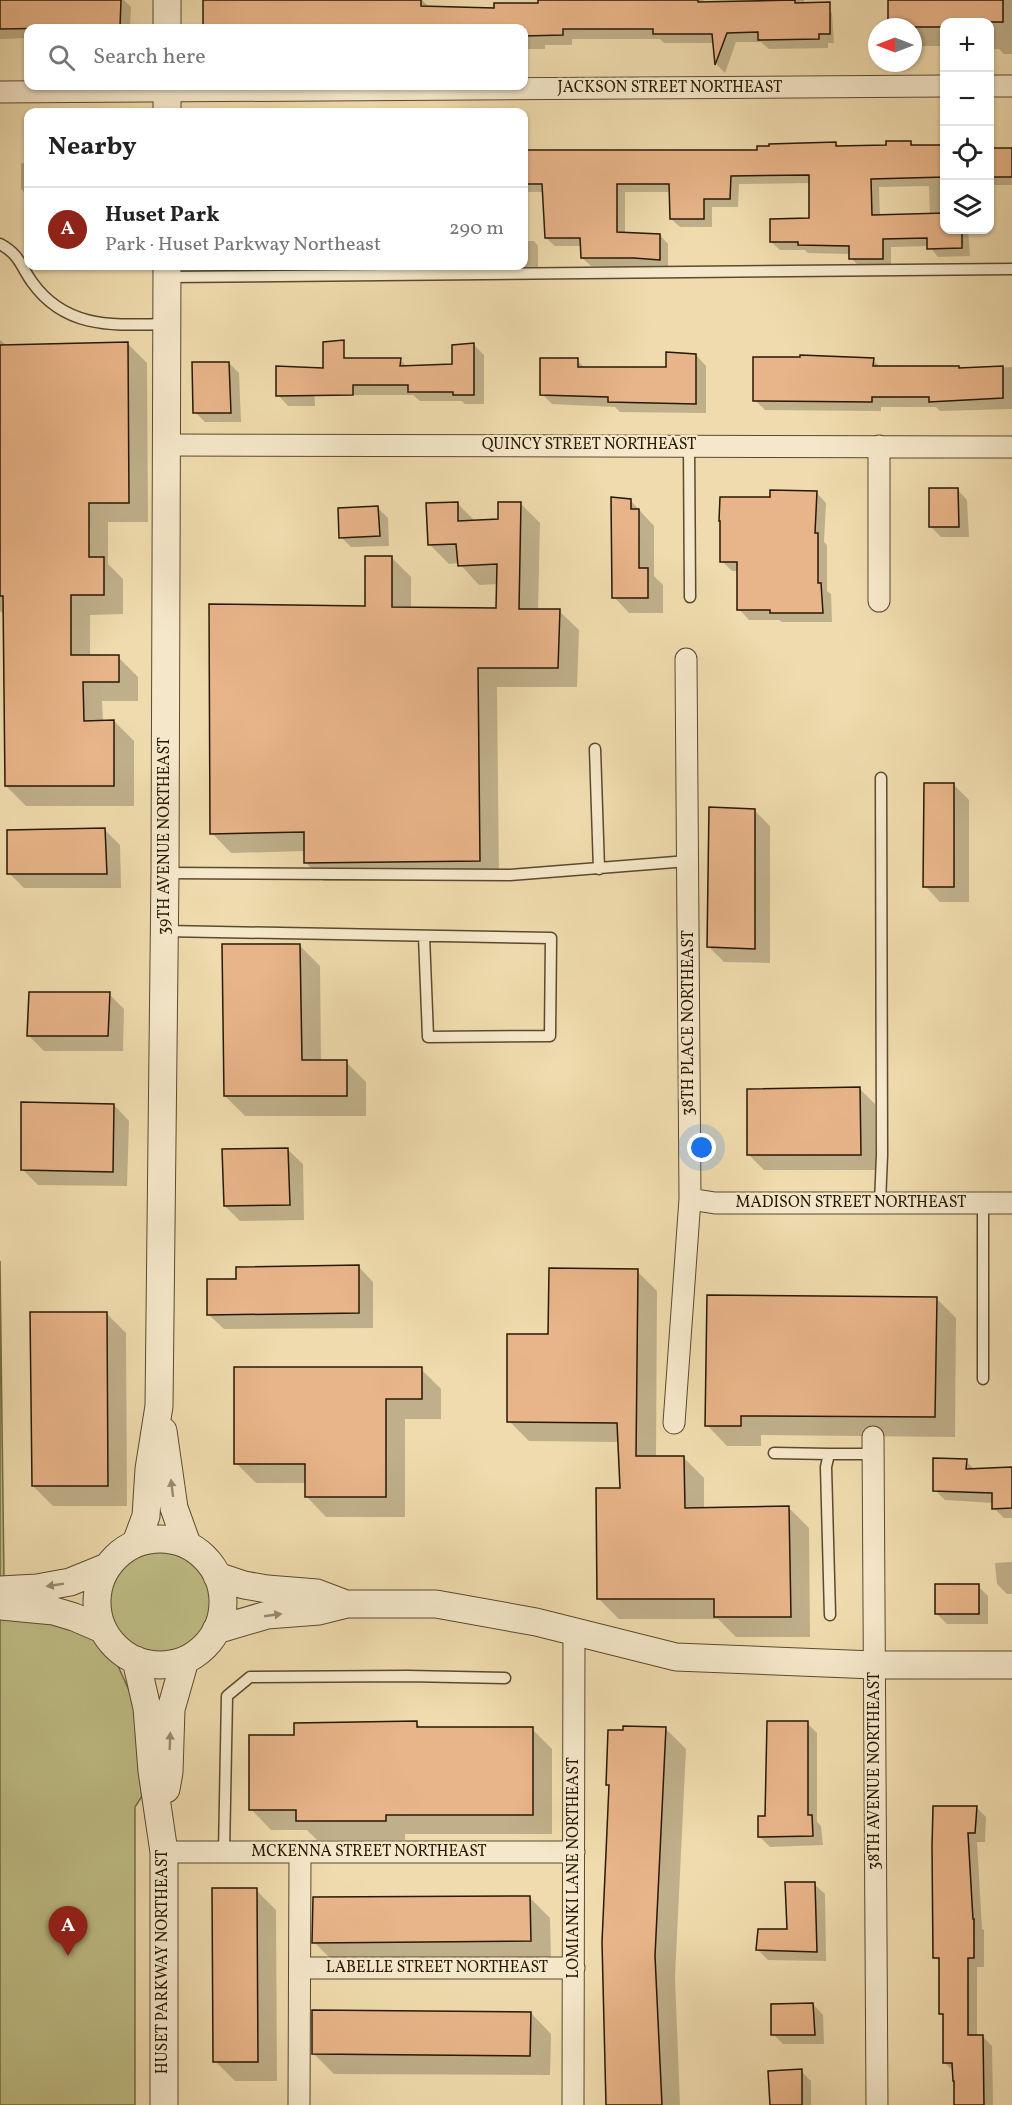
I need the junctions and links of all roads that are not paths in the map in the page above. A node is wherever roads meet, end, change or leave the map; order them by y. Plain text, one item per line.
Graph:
1 (166, 0) edge
2 (167, 24) edge
3 (940, 86) edge
4 (994, 86) edge
5 (1012, 86) edge
6 (0, 92) edge
7 (167, 97) edge
8 (0, 244) edge
9 (1012, 268) edge
10 (24, 269) edge
11 (25, 270) edge
12 (449, 270) edge
13 (528, 270) edge
14 (167, 271) edge
15 (167, 324) junction
16 (166, 445) junction
17 (689, 446) junction
18 (879, 446) junction
19 (1012, 447) edge
20 (690, 597) dead end
21 (879, 601) dead end
22 (686, 658) dead end
23 (595, 749) dead end
24 (881, 778) dead end
25 (688, 861) junction
26 (599, 869) junction
27 (165, 873) junction
28 (165, 931) junction
29 (424, 936) junction
30 (690, 1199) junction
31 (880, 1203) junction
32 (983, 1203) junction
33 (1012, 1203) edge
34 (983, 1379) dead end
35 (159, 1406) junction
36 (675, 1423) dead end
37 (873, 1446) joint
38 (774, 1453) dead end
39 (829, 1454) junction
40 (136, 1542) junction
41 (187, 1545) junction
42 (107, 1567) junction
43 (217, 1576) junction
44 (0, 1590) edge
45 (347, 1604) junction
46 (0, 1606) edge
47 (830, 1615) dead end
48 (102, 1629) junction
49 (216, 1630) junction
50 (574, 1632) junction
51 (136, 1660) junction
52 (185, 1660) junction
53 (874, 1665) junction
54 (1012, 1665) edge
55 (505, 1678) dead end
56 (160, 1819) junction
57 (164, 1852) junction
58 (224, 1852) junction
59 (300, 1852) junction
60 (574, 1852) junction
61 (300, 1968) junction
62 (574, 1968) junction
63 (164, 2105) edge
64 (299, 2105) edge
65 (573, 2105) edge
66 (877, 2105) edge

1 - 2 street
3 - 7 street, JACKSON STREET NORTHEAST
4 - 5 street
6 - 7 street, JACKSON STREET NORTHEAST
8 - 10 lane
9 - 13 lane
11 - 15 lane
12 - 14 lane
14 - 15 street, 39TH AVENUE NORTHEAST
15 - 16 street, 39TH AVENUE NORTHEAST
16 - 17 street, QUINCY STREET NORTHEAST
16 - 27 street, 39TH AVENUE NORTHEAST
17 - 18 street, QUINCY STREET NORTHEAST
17 - 20 lane
18 - 19 street, QUINCY STREET NORTHEAST
18 - 21 street
22 - 25 street, 38TH PLACE NORTHEAST
23 - 26 lane
24 - 31 lane
25 - 26 lane
25 - 30 street, 38TH PLACE NORTHEAST
26 - 27 lane
27 - 28 street, 39TH AVENUE NORTHEAST
28 - 29 lane
28 - 35 street, 39TH AVENUE NORTHEAST
29 - 29 lane
30 - 31 street, MADISON STREET NORTHEAST
30 - 36 street, 38TH PLACE NORTHEAST
31 - 32 street, MADISON STREET NORTHEAST
32 - 33 street, MADISON STREET NORTHEAST
32 - 34 lane
35 - 40 street, 39TH AVENUE NORTHEAST
41 -> 35 street, 39TH AVENUE NORTHEAST
37 - 39 lane
37 - 53 street, 38TH AVENUE NORTHEAST
38 - 39 lane
39 - 47 lane
40 - 41 street
40 - 42 street
41 - 43 street
42 -> 44 street
42 - 48 street
43 - 45 street
43 - 49 street
49 -> 45 street
45 - 50 street
46 - 48 street
48 - 51 street
49 - 52 street
50 - 53 street
50 - 60 street, LOMIANKI LANE NORTHEAST
51 - 52 street
51 - 56 street, HUSET PARKWAY NORTHEAST
56 -> 52 street, HUSET PARKWAY NORTHEAST
53 - 54 street
53 - 66 street, 38TH AVENUE NORTHEAST
55 - 58 lane
56 - 57 street, HUSET PARKWAY NORTHEAST
57 - 58 street, MCKENNA STREET NORTHEAST
57 - 63 street, HUSET PARKWAY NORTHEAST
58 - 59 street, MCKENNA STREET NORTHEAST
59 - 60 street, MCKENNA STREET NORTHEAST
59 - 61 street
60 - 62 street, LOMIANKI LANE NORTHEAST
61 - 62 street, LABELLE STREET NORTHEAST
61 - 64 street
62 - 65 street, LOMIANKI LANE NORTHEAST

